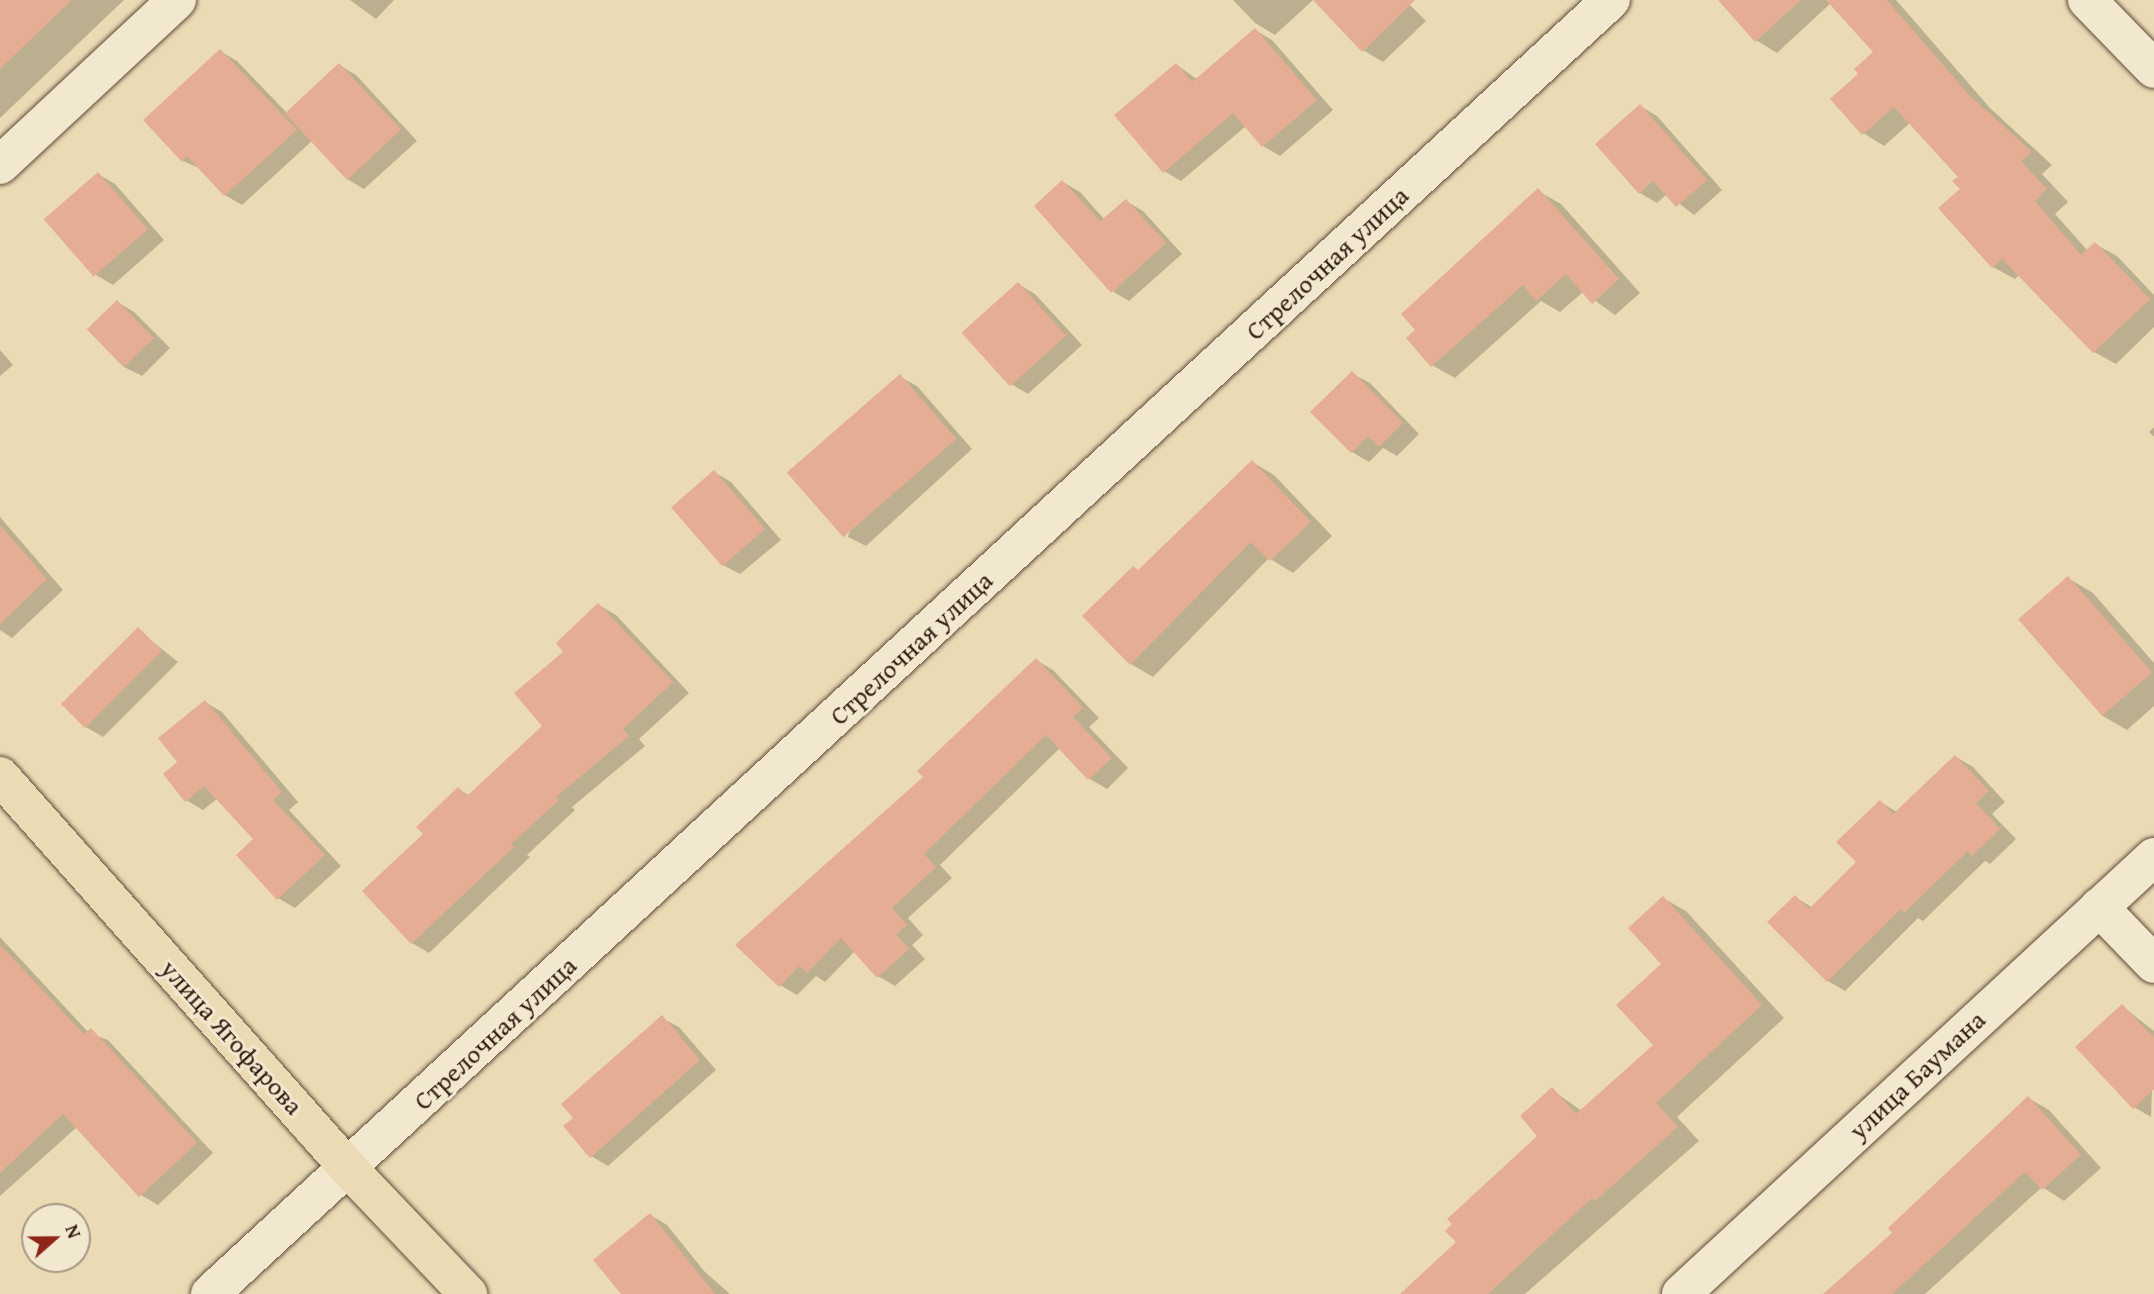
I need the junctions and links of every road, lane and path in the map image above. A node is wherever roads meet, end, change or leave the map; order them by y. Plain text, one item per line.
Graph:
1 (177, 0) edge
2 (1611, 0) edge
3 (2087, 0) edge
4 (2154, 69) edge
5 (0, 165) edge
6 (0, 776) edge
7 (2154, 858) edge
8 (2099, 906) junction
9 (2154, 964) edge
10 (349, 1168) junction
11 (210, 1294) edge
12 (468, 1294) edge
13 (1681, 1294) edge

1 - 5 street
2 - 10 street, Стрелочная улица
3 - 4 street
6 - 10 main road, улица Ягофарова
7 - 8 street, улица Баумана
8 - 9 street
8 - 13 street, улица Баумана
10 - 11 street, Стрелочная улица
10 - 12 main road, улица Ягофарова

